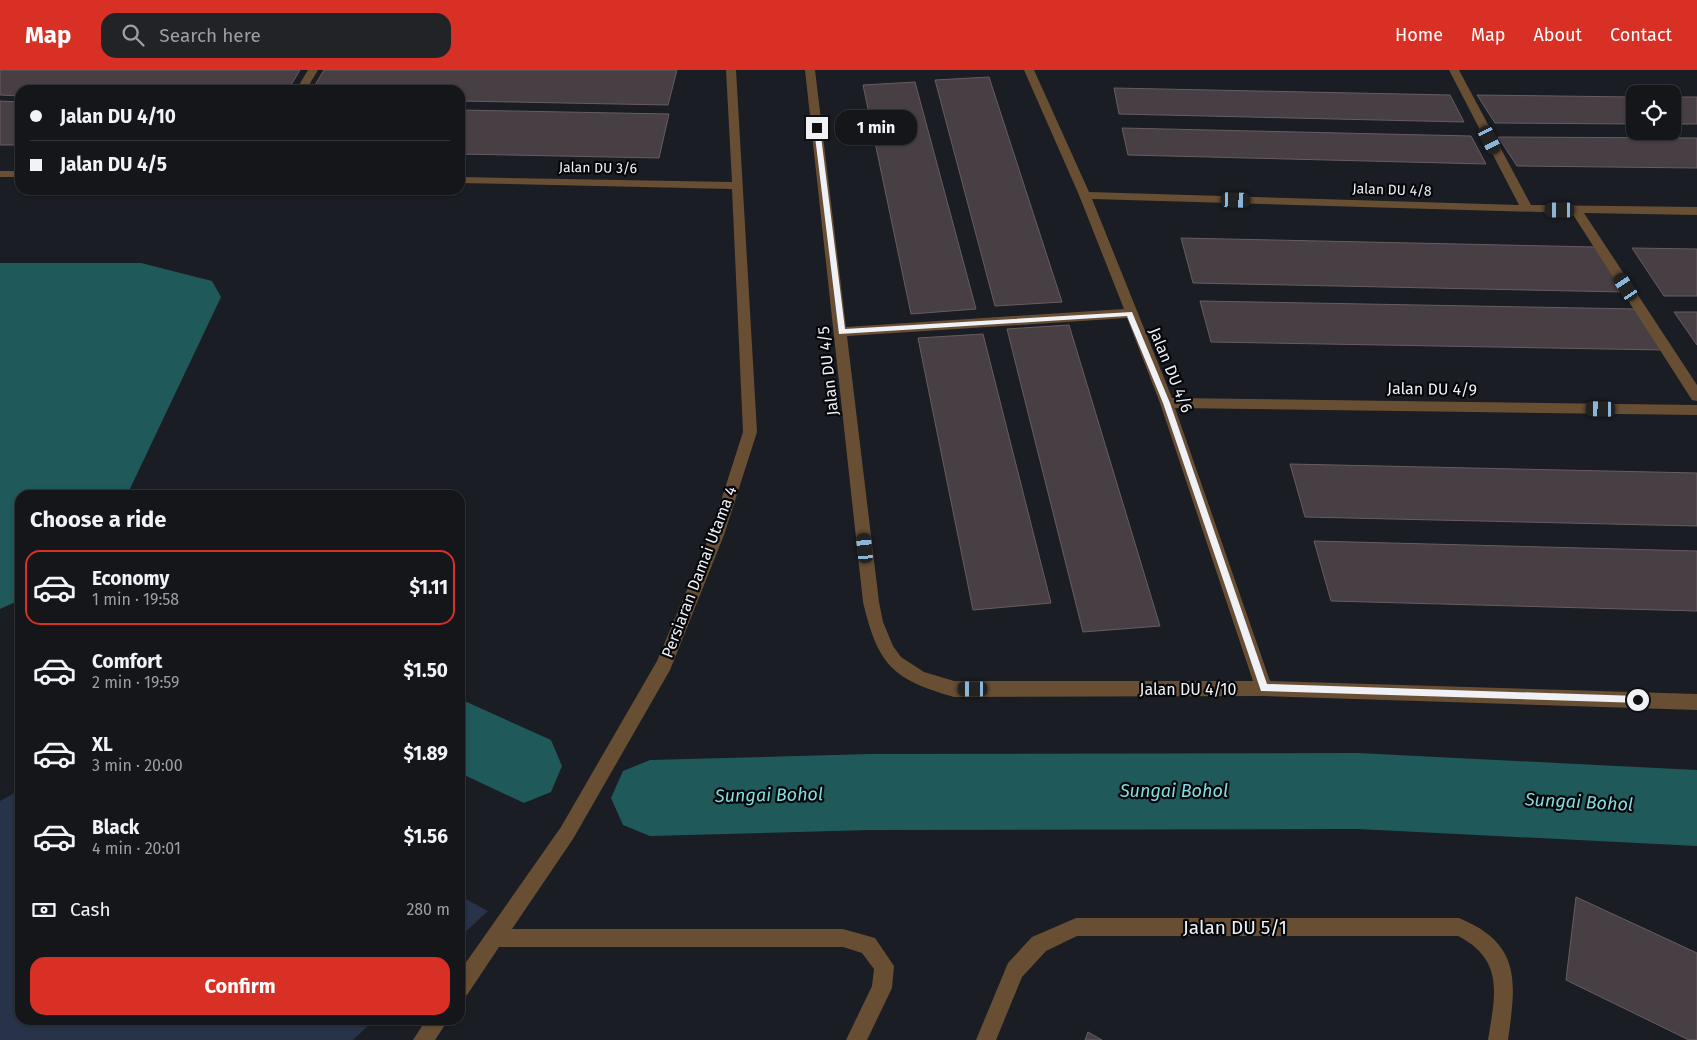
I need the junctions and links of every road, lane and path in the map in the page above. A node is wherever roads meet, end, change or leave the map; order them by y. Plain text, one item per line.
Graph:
1 (313, 70) edge
2 (731, 70) edge
3 (810, 70) edge
4 (1029, 70) edge
5 (1454, 70) edge
6 (304, 85) edge
7 (0, 174) edge
8 (15, 174) edge
9 (465, 180) edge
10 (736, 186) junction
11 (1085, 196) junction
12 (1527, 209) junction
13 (1576, 210) junction
14 (1697, 211) edge
15 (1130, 313) junction
16 (842, 332) junction
17 (1697, 396) edge
18 (1167, 403) junction
19 (1693, 409) edge
20 (1697, 421) edge
21 (896, 664) joint
22 (1264, 688) junction
23 (1697, 702) edge
24 (495, 938) junction
25 (465, 981) edge
26 (434, 1025) edge
27 (423, 1040) edge
28 (856, 1040) edge
29 (986, 1040) edge
30 (1498, 1040) edge

1 - 6 street
2 - 10 street, Persiaran Damai Utama 4
3 - 16 street, Jalan DU 4/5
4 - 11 street, Jalan DU 4/6
5 - 12 street
7 - 8 street
9 - 10 street, Jalan DU 3/6
10 - 24 street, Persiaran Damai Utama 4
11 - 12 street, Jalan DU 4/8
11 - 15 street, Jalan DU 4/6
12 - 13 street, Jalan DU 4/8
13 - 14 street, Jalan DU 4/8
13 - 17 street
15 - 16 street
15 - 18 street, Jalan DU 4/6
16 - 21 street, Jalan DU 4/5
18 - 19 street, Jalan DU 4/9
18 - 22 street, Jalan DU 4/6
19 - 20 street
21 - 22 street, Jalan DU 4/10
22 - 23 street, Jalan DU 4/10
24 - 25 street, Persiaran Damai Utama 4
24 - 28 street
26 - 27 street
29 - 30 street, Jalan DU 5/1

